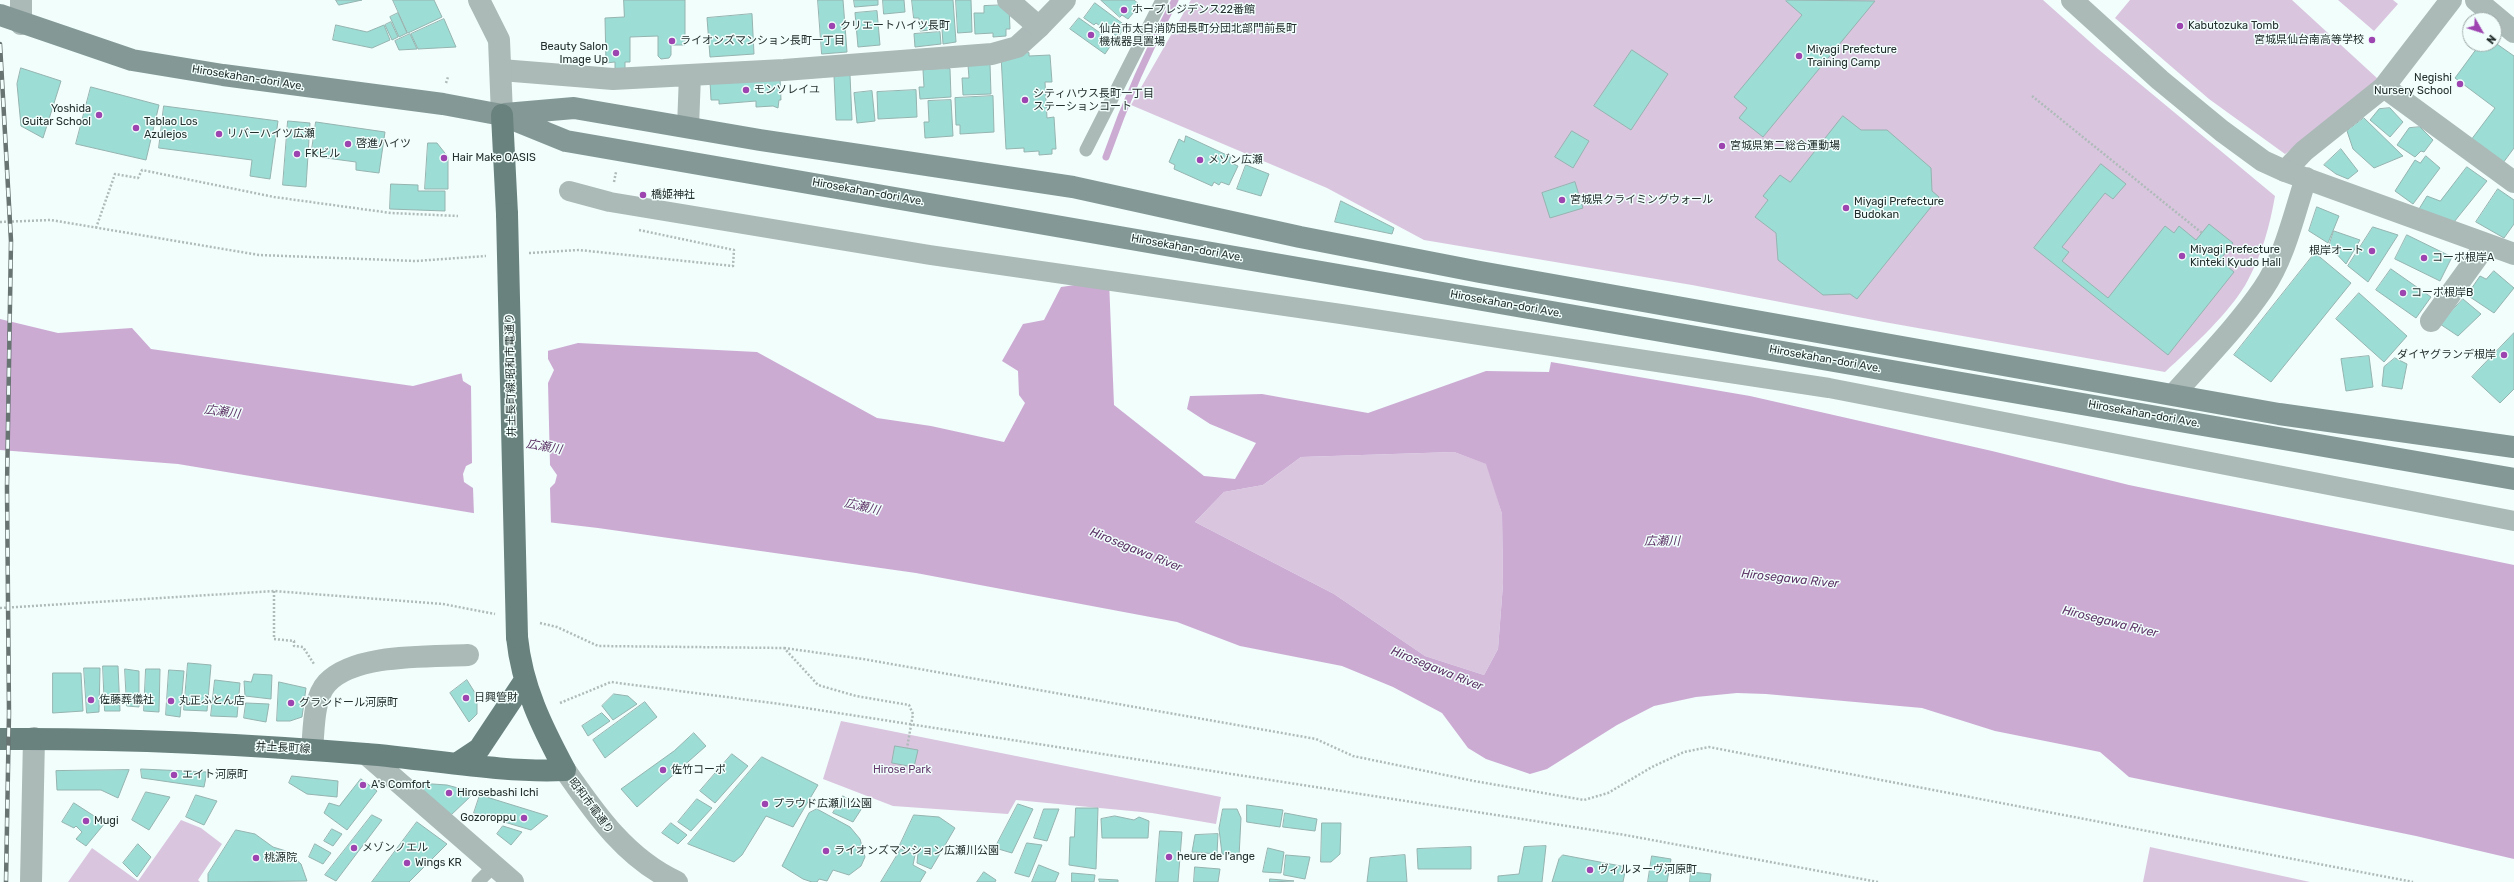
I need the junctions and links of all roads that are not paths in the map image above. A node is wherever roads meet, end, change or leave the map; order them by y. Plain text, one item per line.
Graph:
1 (21, 0) edge
2 (479, 0) edge
3 (1008, 0) edge
4 (1065, 0) edge
5 (1162, 0) edge
6 (2072, 0) edge
7 (2451, 0) edge
8 (2476, 0) edge
9 (0, 15) edge
10 (21, 24) junction
11 (1039, 26) junction
12 (2514, 32) edge
13 (501, 70) junction
14 (690, 75) junction
15 (2384, 87) junction
16 (502, 115) junction
17 (688, 127) junction
18 (1086, 150) dead end
19 (2285, 172) junction
20 (2306, 178) junction
21 (2514, 182) edge
22 (569, 191) dead end
23 (2486, 245) junction
24 (2514, 254) edge
25 (2430, 321) dead end
26 (2174, 394) junction
27 (2514, 447) edge
28 (2514, 479) edge
29 (2514, 521) edge
30 (468, 655) dead end
31 (525, 680) junction
32 (34, 738) junction
33 (0, 739) edge
34 (312, 750) junction
35 (366, 754) junction
36 (458, 763) junction
37 (565, 770) junction
38 (494, 866) junction
39 (31, 882) edge
40 (478, 882) edge
41 (513, 882) edge
42 (678, 882) edge

1 - 10 street
2 - 13 street
3 - 11 street
4 - 11 street
5 - 18 lane
6 - 19 street
7 - 15 street
8 - 12 street
9 - 10 main road, Hirosekahan-dori Ave.
10 - 16 main road, Hirosekahan-dori Ave.
11 - 14 street
13 - 14 street
13 - 16 street
14 - 17 street
15 - 19 street
15 - 21 street
16 - 17 main road, Hirosekahan-dori Ave.
16 - 28 main road, Hirosekahan-dori Ave.
16 - 31 main road, 井土長町線;昭和市電通り, bridge
17 - 26 main road, Hirosekahan-dori Ave.
19 - 20 street
20 - 23 street
20 - 26 street
22 - 29 street
23 - 24 street
23 - 25 street
26 - 27 main road, Hirosekahan-dori Ave.
30 - 34 street
31 - 36 main road
31 - 37 main road, 井土長町線;昭和市電通り
32 - 33 main road, 井土長町線
32 - 34 main road, 井土長町線
32 - 39 street
34 - 35 main road, 井土長町線
35 - 36 main road, 井土長町線
35 - 38 street
36 - 37 main road, 井土長町線
37 - 42 street, 昭和市電通り
38 - 40 lane
38 - 41 street

